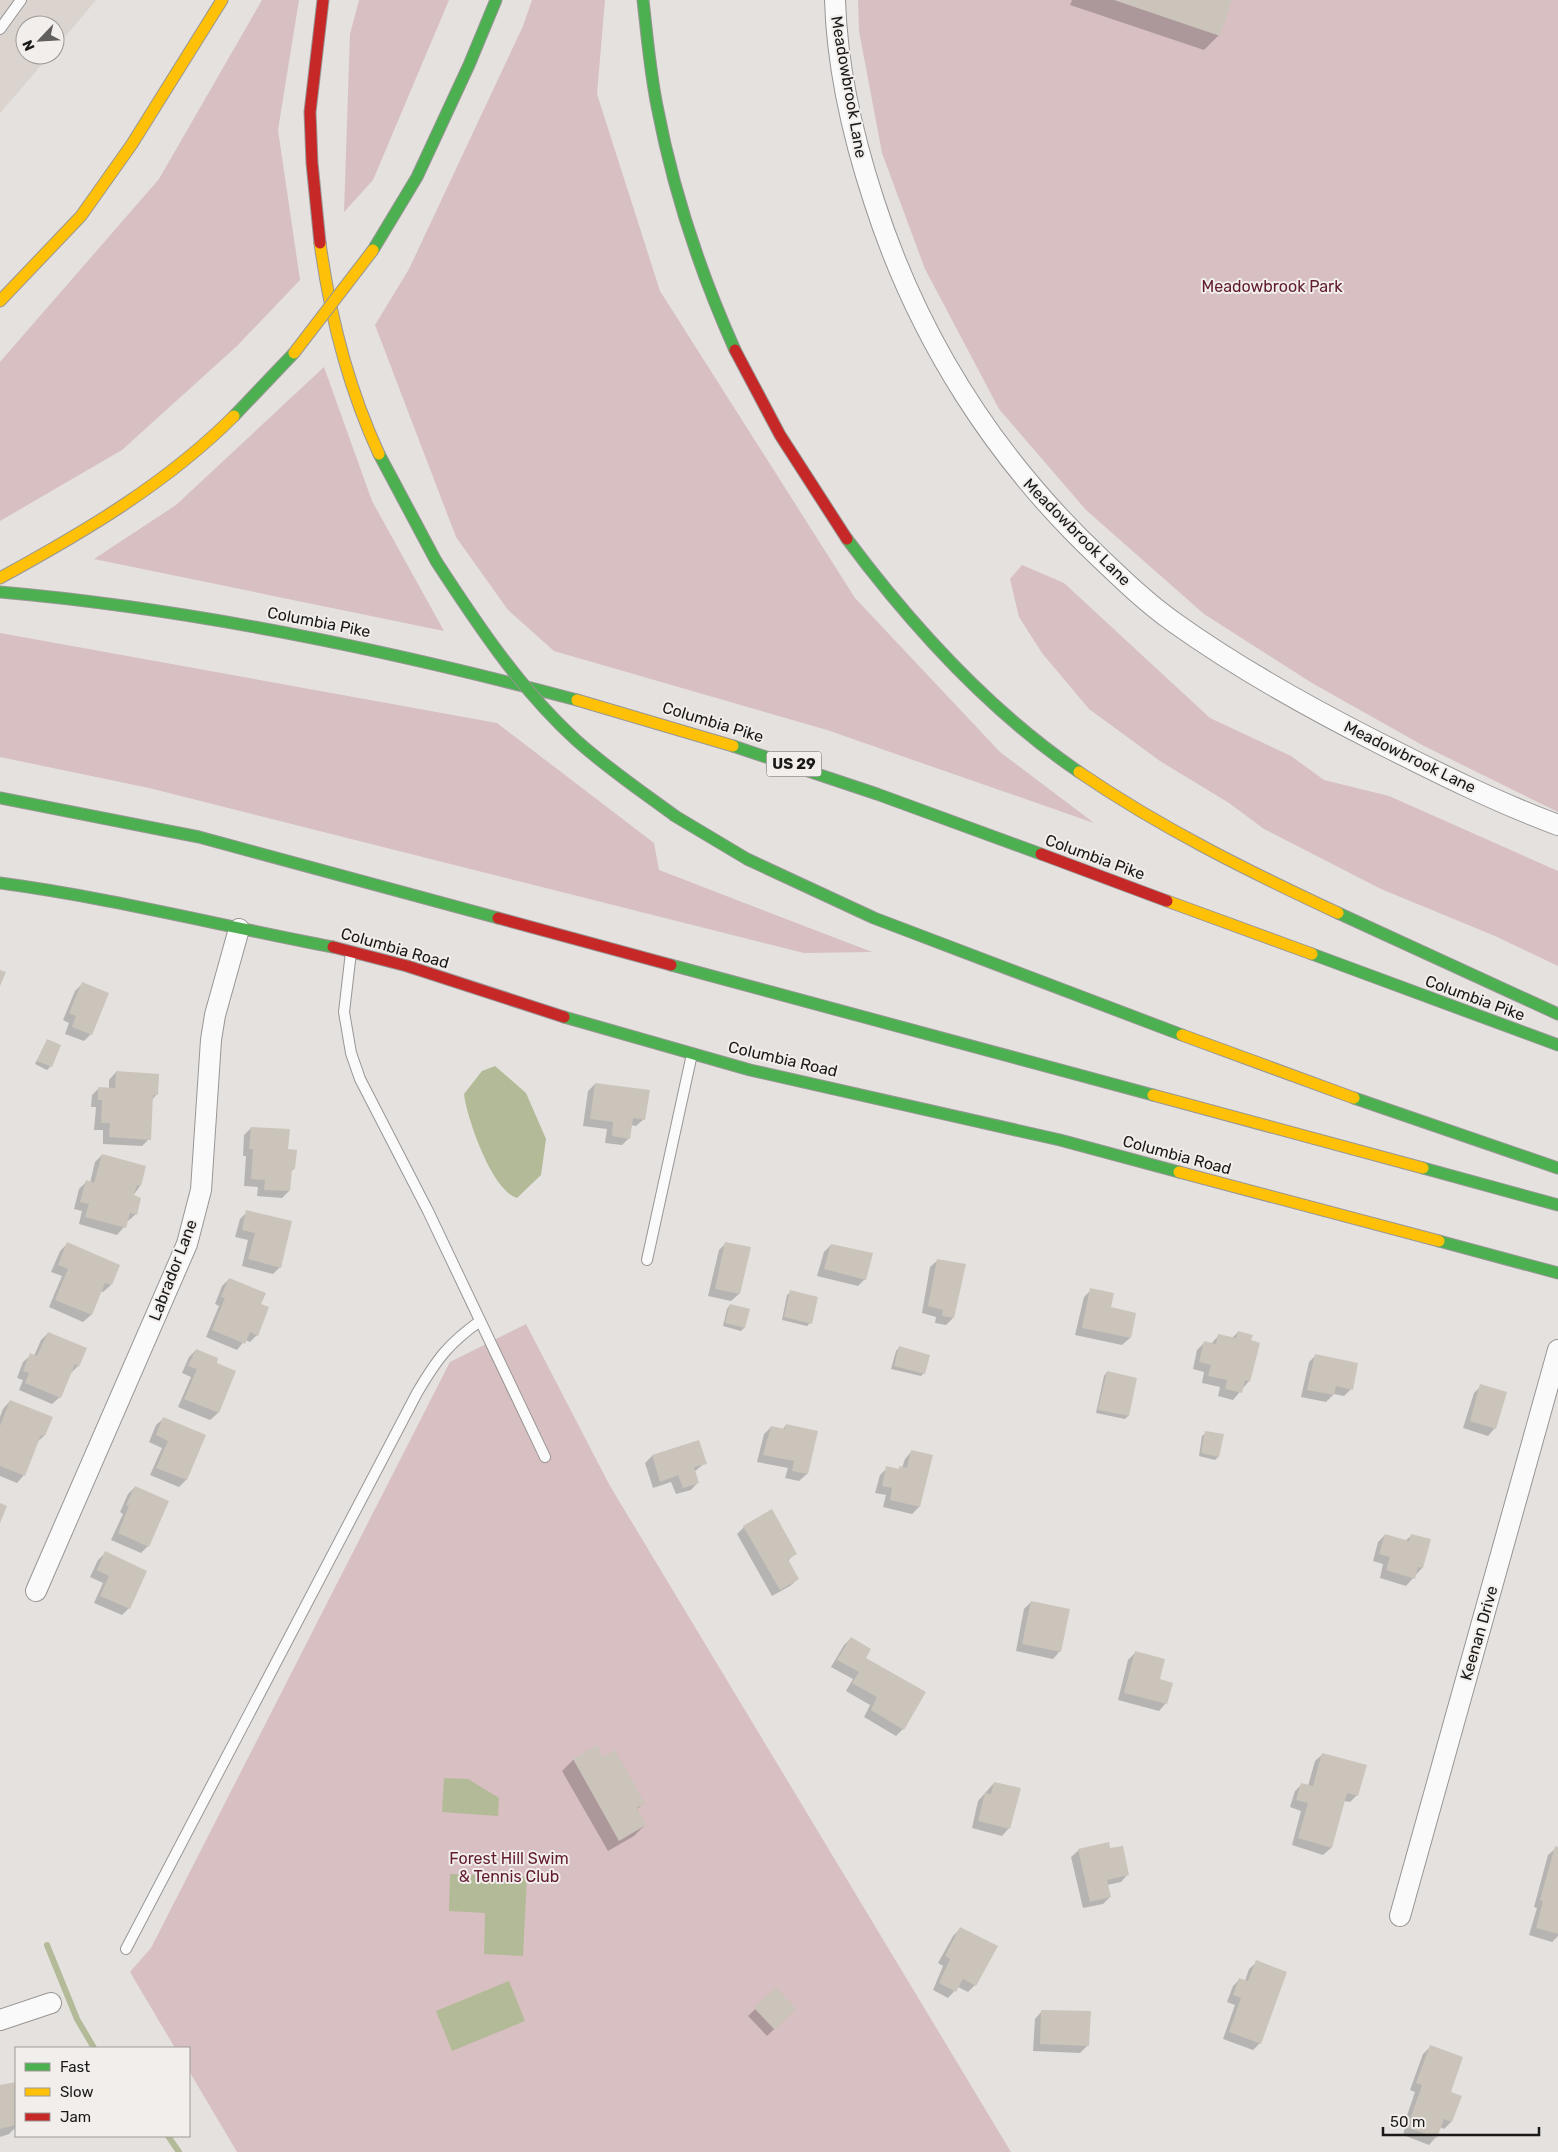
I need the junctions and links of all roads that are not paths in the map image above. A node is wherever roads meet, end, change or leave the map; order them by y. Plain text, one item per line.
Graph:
1 (21, 0) edge
2 (222, 0) edge
3 (323, 0) edge
4 (496, 0) edge
5 (643, 0) edge
6 (835, 0) edge
7 (0, 29) edge
8 (0, 301) edge
9 (0, 578) edge
10 (0, 592) edge
11 (0, 798) edge
12 (1558, 825) edge
13 (0, 883) edge
14 (239, 929) junction
15 (351, 951) junction
16 (1558, 1014) edge
17 (1558, 1046) edge
18 (692, 1053) junction
19 (1558, 1168) edge
20 (1558, 1204) edge
21 (647, 1260) dead end
22 (1558, 1274) edge
23 (480, 1321) junction
24 (1558, 1350) edge
25 (545, 1458) dead end
26 (36, 1591) dead end
27 (1400, 1916) dead end
28 (126, 1949) dead end
29 (51, 2003) dead end
30 (0, 2020) edge

1 - 7 lane
2 - 8 main road
3 - 19 main road, bridge
4 - 9 main road, bridge
5 - 16 main road
6 - 12 street, Meadowbrook Lane
10 - 17 main road, Columbia Pike / US 29
11 - 20 main road
13 - 14 main road, Columbia Road
14 - 15 main road, Columbia Road
14 - 26 street, Labrador Lane
15 - 18 main road, Columbia Road
15 - 23 lane
18 - 21 lane
18 - 22 main road, Columbia Road
23 - 25 lane
23 - 28 lane
24 - 27 street, Keenan Drive
29 - 30 street

